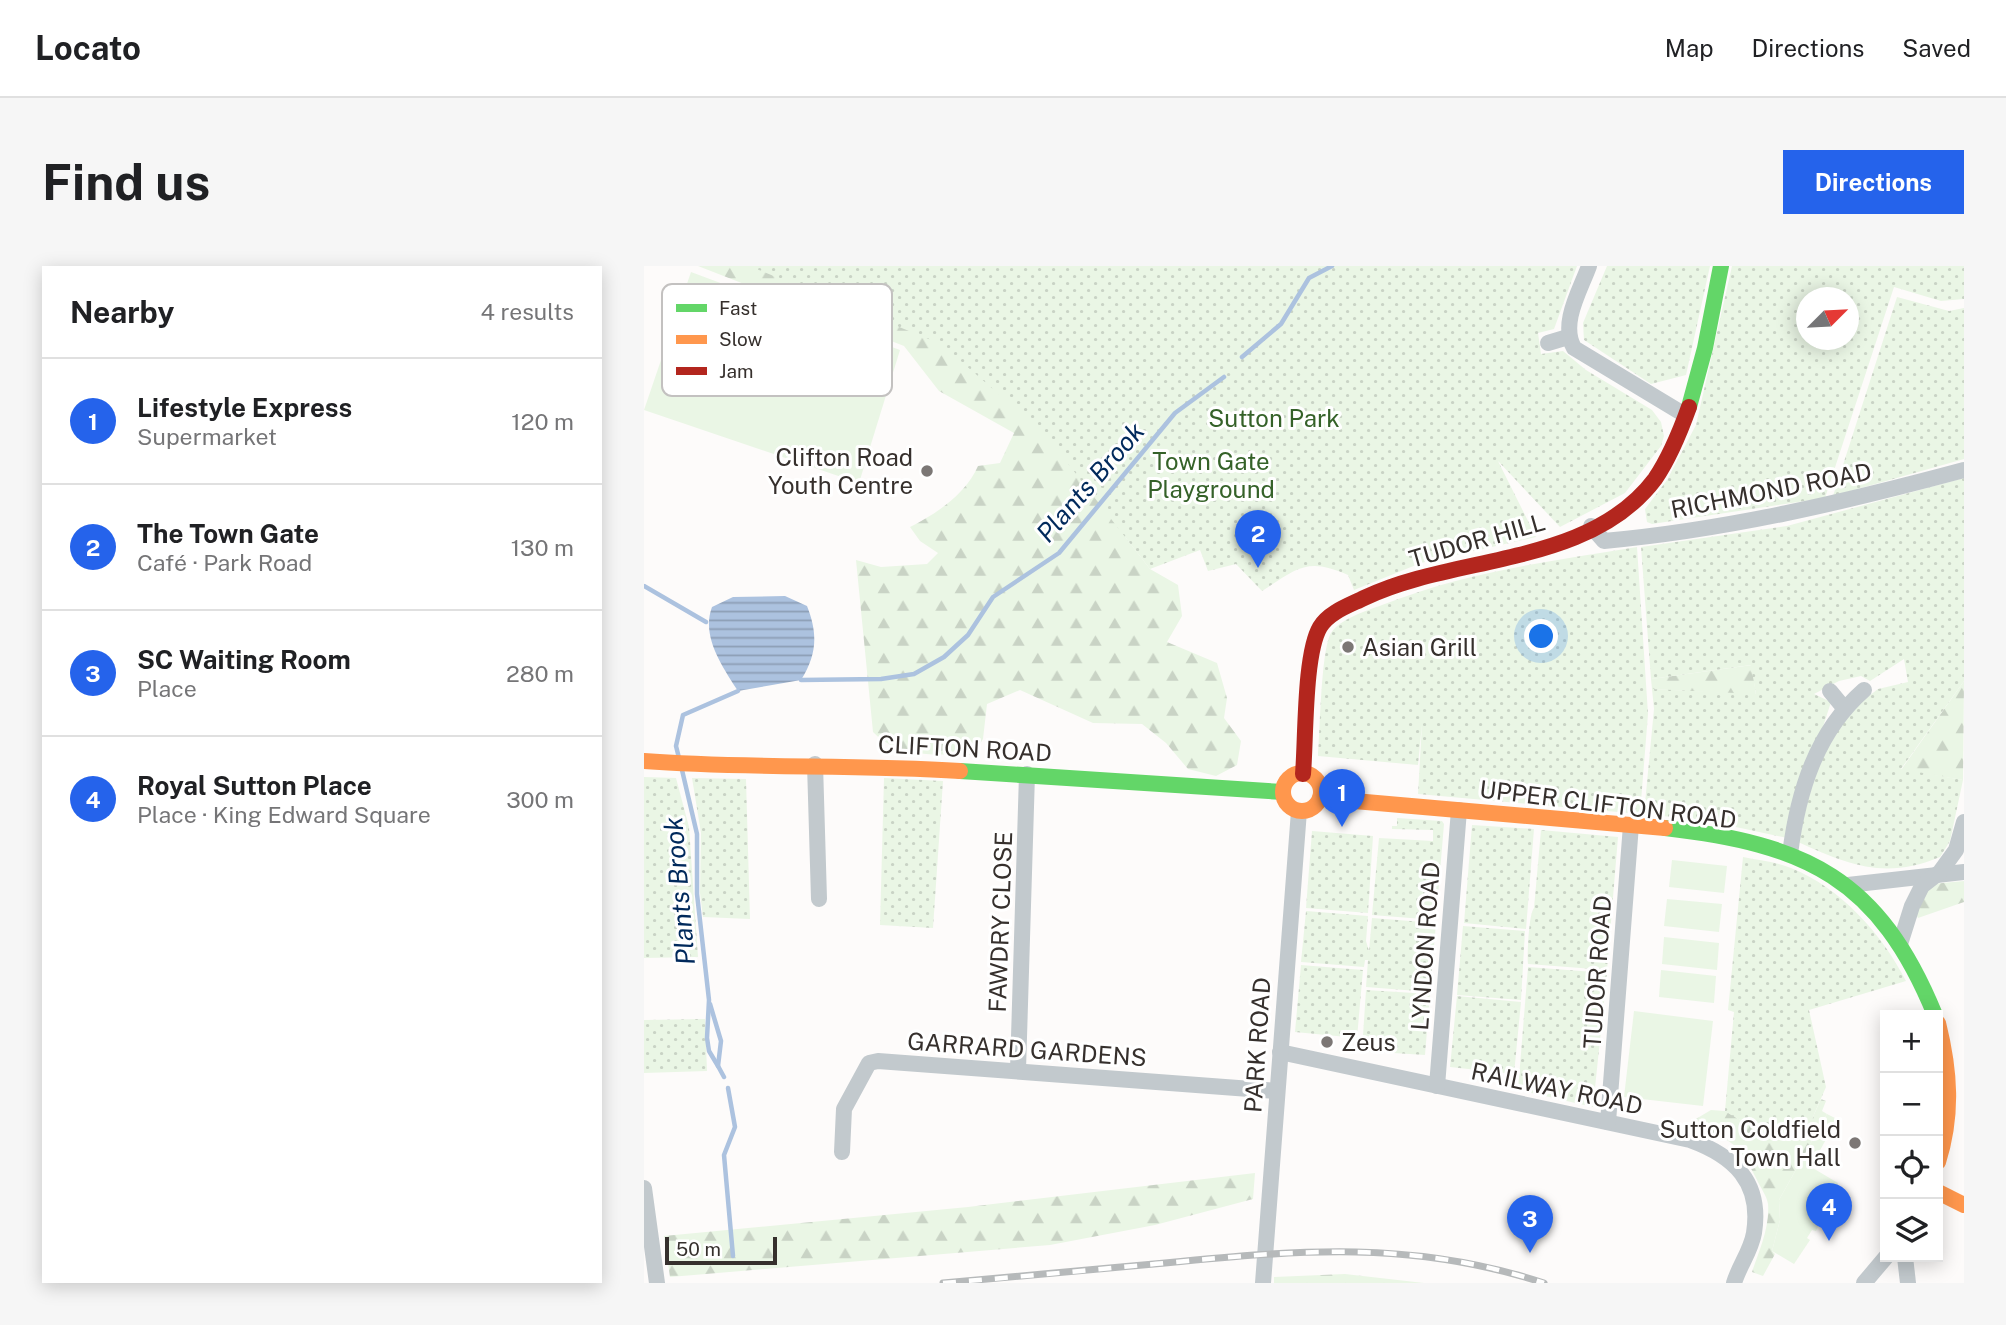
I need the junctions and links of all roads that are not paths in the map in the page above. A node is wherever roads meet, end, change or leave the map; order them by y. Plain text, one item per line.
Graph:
1 (1589, 266) edge
2 (1721, 266) edge
3 (1568, 337) junction
4 (1548, 343) dead end
5 (1685, 415) junction
6 (1964, 470) edge
7 (1591, 526) junction
8 (1864, 690) dead end
9 (1830, 691) dead end
10 (1844, 708) junction
11 (644, 761) edge
12 (816, 764) junction
13 (1027, 774) junction
14 (1303, 774) junction
15 (1283, 792) junction
16 (1320, 798) junction
17 (1459, 810) junction
18 (1299, 811) junction
19 (1964, 822) edge
20 (1631, 825) junction
21 (1790, 854) junction
22 (1940, 872) junction
23 (1964, 872) edge
24 (1848, 885) junction
25 (819, 899) dead end
26 (1900, 944) junction
27 (1933, 1010) edge
28 (1943, 1046) edge
29 (1280, 1052) junction
30 (1018, 1070) junction
31 (1437, 1087) junction
32 (1277, 1091) junction
33 (1608, 1122) junction
34 (1943, 1143) edge
35 (842, 1152) dead end
36 (644, 1188) edge
37 (1943, 1194) edge
38 (1964, 1205) edge
39 (1882, 1262) edge
40 (1906, 1262) edge
41 (657, 1283) edge
42 (1262, 1283) edge
43 (1734, 1283) edge
44 (1864, 1283) edge
45 (1908, 1283) edge

1 - 3 street
2 - 5 street, TUDOR HILL
3 - 4 street
3 - 5 street
5 - 7 street, TUDOR HILL
6 - 7 street, RICHMOND ROAD
7 - 14 street, TUDOR HILL
8 - 10 street
9 - 10 street
10 - 21 street
11 - 12 street, CLIFTON ROAD
12 - 13 street, CLIFTON ROAD
12 - 25 street
13 - 15 street, CLIFTON ROAD
13 - 30 street, FAWDRY CLOSE
14 - 15 street
14 - 16 street
15 - 18 street
16 - 17 street, UPPER CLIFTON ROAD
16 - 18 street
17 - 20 street, UPPER CLIFTON ROAD
17 - 31 street, LYNDON ROAD
18 - 29 street, PARK ROAD
19 - 22 street
20 - 21 street, UPPER CLIFTON ROAD
20 - 33 street, TUDOR ROAD
21 - 24 street, UPPER CLIFTON ROAD
22 - 23 street
22 - 24 street
22 - 26 street
24 - 26 street, UPPER CLIFTON ROAD
26 - 27 street, UPPER CLIFTON ROAD
28 - 34 street
29 - 31 street, RAILWAY ROAD
29 - 32 street, PARK ROAD
30 - 32 street, GARRARD GARDENS
30 - 35 street, GARRARD GARDENS
31 - 33 street, RAILWAY ROAD
32 - 42 street, PARK ROAD
33 - 43 street, RAILWAY ROAD
36 - 41 street
37 - 38 street
39 - 44 street
40 - 45 street

